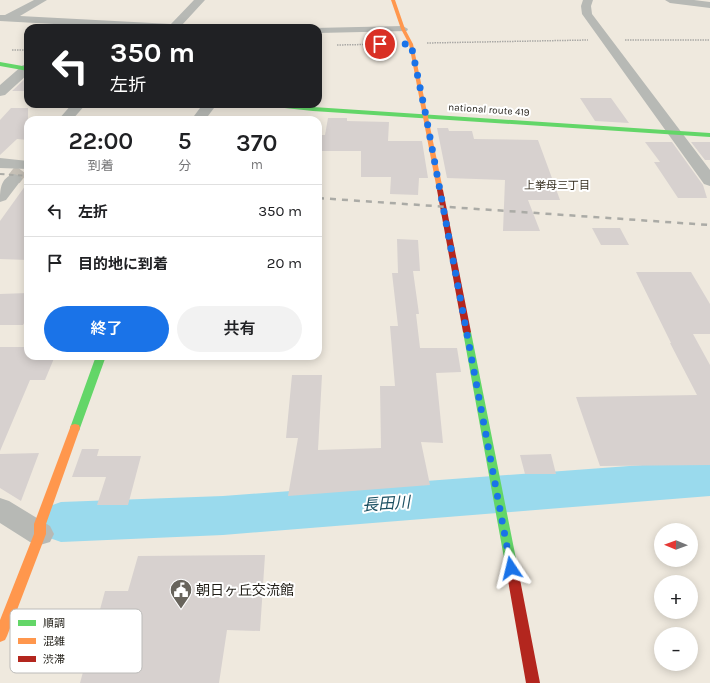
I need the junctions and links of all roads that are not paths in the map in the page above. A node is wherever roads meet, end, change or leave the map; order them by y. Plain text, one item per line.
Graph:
1 (42, 0) edge
2 (200, 0) edge
3 (393, 0) edge
4 (588, 0) edge
5 (670, 0) edge
6 (710, 5) edge
7 (2, 19) edge
8 (98, 24) edge
9 (178, 24) edge
10 (403, 29) junction
11 (322, 30) edge
12 (0, 64) edge
13 (24, 68) edge
14 (24, 71) edge
15 (0, 92) edge
16 (76, 108) edge
17 (304, 108) edge
18 (68, 116) edge
19 (426, 116) junction
20 (673, 132) junction
21 (710, 134) edge
22 (0, 163) edge
23 (14, 178) edge
24 (710, 182) edge
25 (100, 360) edge
26 (0, 509) edge
27 (40, 534) junction
28 (11, 609) edge
29 (10, 610) edge
30 (0, 636) edge
31 (532, 683) edge

1 - 7 street
2 - 9 street
3 - 10 main road
4 - 20 street
5 - 6 street
7 - 8 street
10 - 11 street
10 - 19 main road
12 - 13 main road
14 - 15 street
16 - 18 street
17 - 19 main road, national route 419
19 - 20 main road, national route 419
19 - 31 main road
20 - 21 main road, national route 419
20 - 24 street
22 - 23 street
25 - 27 main road
26 - 27 street
27 - 28 main road
29 - 30 main road

